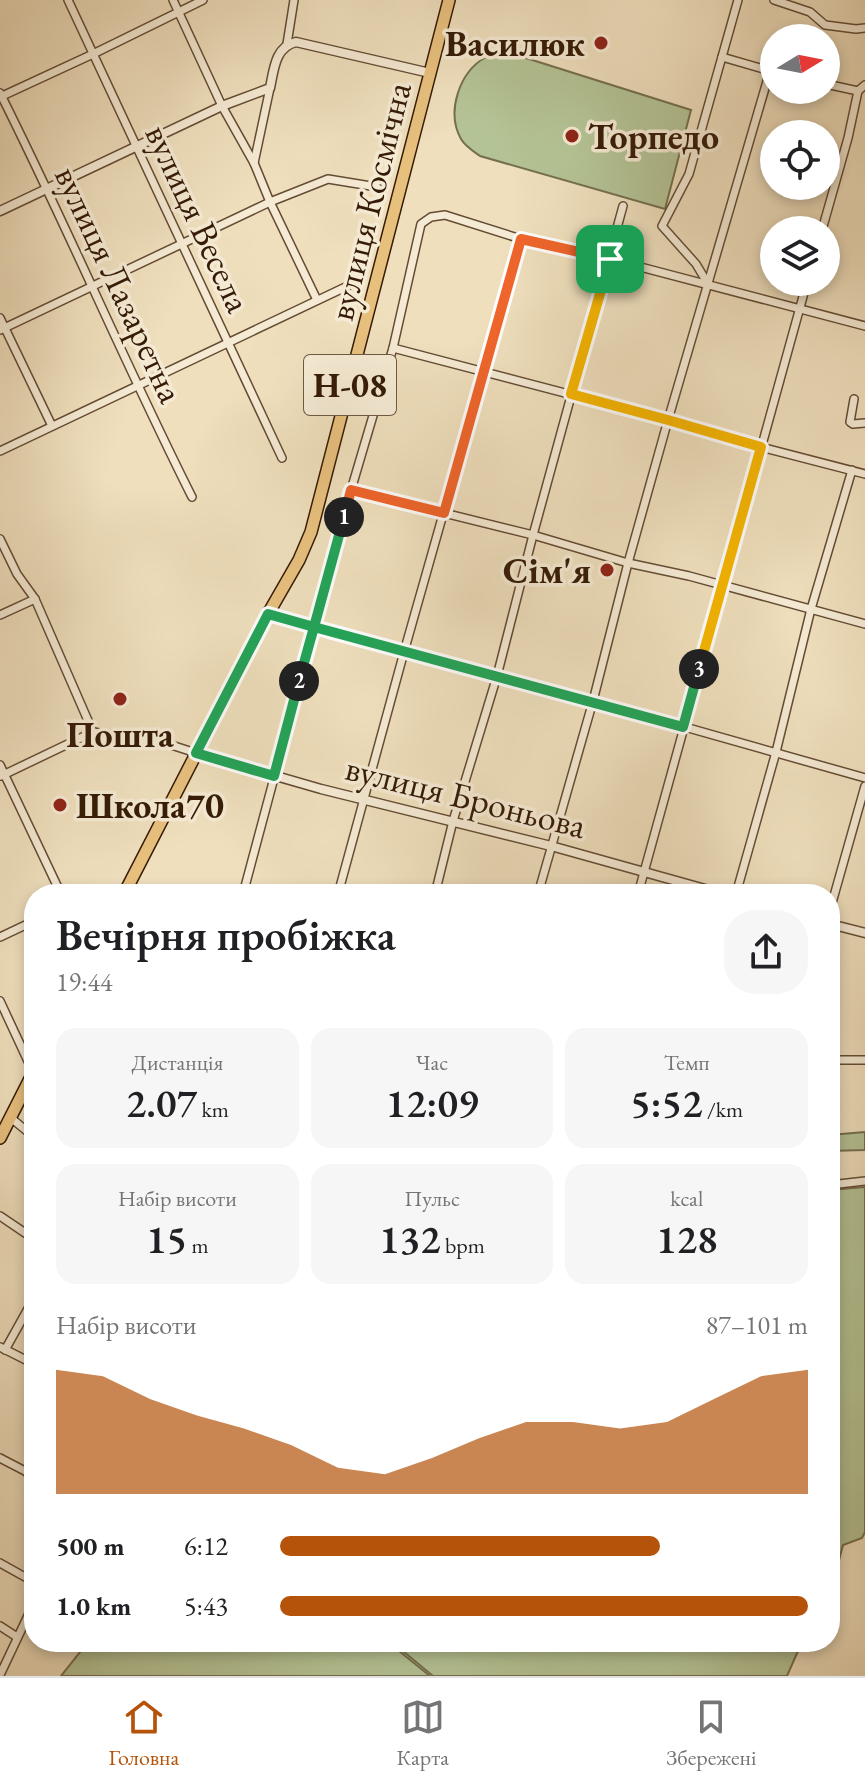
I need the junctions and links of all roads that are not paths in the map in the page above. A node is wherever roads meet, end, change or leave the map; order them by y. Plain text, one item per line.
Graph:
1 (68, 0) edge
2 (173, 0) edge
3 (203, 0) edge
4 (294, 0) edge
5 (449, 0) edge
6 (738, 0) edge
7 (774, 0) edge
8 (178, 12) junction
9 (865, 28) edge
10 (287, 44) junction
11 (93, 54) junction
12 (722, 57) junction
13 (760, 68) edge
14 (430, 73) junction
15 (840, 86) edge
16 (270, 88) junction
17 (861, 88) edge
18 (1, 96) edge
19 (762, 104) edge
20 (222, 106) junction
21 (137, 147) junction
22 (254, 163) junction
23 (377, 187) dead end
24 (48, 189) junction
25 (270, 202) junction
26 (623, 206) dead end
27 (0, 211) edge
28 (826, 216) edge
29 (521, 239) junction
30 (182, 244) junction
31 (610, 259) junction
32 (354, 283) dead end
33 (709, 285) junction
34 (93, 286) junction
35 (803, 296) edge
36 (317, 300) junction
37 (799, 309) junction
38 (0, 318) edge
39 (865, 326) edge
40 (2, 329) edge
41 (228, 343) junction
42 (393, 348) junction
43 (485, 372) junction
44 (138, 386) junction
45 (571, 394) junction
46 (854, 399) dead end
47 (668, 420) junction
48 (865, 423) edge
49 (52, 426) junction
50 (761, 447) junction
51 (0, 451) edge
52 (282, 458) dead end
53 (852, 470) junction
54 (865, 474) edge
55 (351, 490) junction
56 (192, 497) dead end
57 (444, 513) junction
58 (533, 535) junction
59 (0, 539) edge
60 (628, 563) junction
61 (722, 586) junction
62 (35, 599) junction
63 (811, 609) junction
64 (268, 614) junction
65 (0, 615) edge
66 (865, 624) edge
67 (314, 627) junction
68 (404, 652) junction
69 (497, 676) junction
70 (593, 701) junction
71 (683, 727) junction
72 (93, 732) junction
73 (776, 752) junction
74 (196, 753) junction
75 (0, 765) edge
76 (2, 776) edge
77 (274, 776) junction
78 (865, 778) edge
79 (865, 786) edge
80 (364, 799) junction
81 (453, 821) junction
82 (551, 846) junction
83 (644, 871) junction
84 (56, 884) edge
85 (129, 884) edge
86 (246, 884) edge
87 (341, 884) edge
88 (437, 884) edge
89 (541, 884) edge
90 (641, 884) edge
91 (689, 884) edge
92 (739, 884) edge
93 (837, 884) edge
94 (24, 926) edge
95 (840, 927) edge
96 (865, 933) edge
97 (0, 937) edge
98 (0, 1001) edge
99 (24, 1051) edge
100 (840, 1060) edge
101 (865, 1060) edge
102 (24, 1092) edge
103 (11, 1118) junction
104 (24, 1129) edge
105 (0, 1138) edge
106 (865, 1181) edge
107 (840, 1184) edge
108 (0, 1216) edge
109 (24, 1232) edge
110 (24, 1314) edge
111 (3, 1349) edge
112 (24, 1359) edge
113 (0, 1458) edge
114 (24, 1470) edge
115 (0, 1563) edge
116 (24, 1576) edge
117 (24, 1623) edge
118 (0, 1626) edge
119 (17, 1637) junction
120 (0, 1675) edge

1 - 11 street, вулиця Весела
2 - 8 street
3 - 8 street
4 - 10 street
5 - 14 main road, вулиця Космічна / Н-08
6 - 12 street
7 - 9 street
8 - 11 street
8 - 20 street
10 - 14 street
10 - 16 street
11 - 18 street
11 - 21 street, вулиця Весела
12 - 13 street
12 - 33 street
14 - 64 main road, вулиця Космічна / Н-08
15 - 17 street
16 - 20 street
16 - 22 street
17 - 28 street
18 - 24 street, вулиця Лазаретна
19 - 33 street
20 - 21 street
20 - 22 street
21 - 24 street
21 - 30 street, вулиця Весела
22 - 25 street
23 - 25 street
24 - 27 street
24 - 34 street, вулиця Лазаретна
25 - 30 street
25 - 36 street
26 - 31 street
29 - 31 street
29 - 42 street
29 - 43 street
30 - 34 street
30 - 41 street, вулиця Весела
31 - 33 street
31 - 45 street
32 - 36 street
33 - 37 street
33 - 47 street
34 - 40 street
34 - 44 street, вулиця Лазаретна
35 - 37 street
36 - 41 street
37 - 39 street
37 - 50 street
38 - 40 street
40 - 49 street
41 - 44 street
41 - 52 street, вулиця Весела
42 - 43 street
42 - 55 street
43 - 45 street
43 - 57 street
44 - 49 street
44 - 56 street, вулиця Лазаретна
45 - 47 street
45 - 58 street
46 - 48 street
47 - 50 street
47 - 60 street
49 - 51 street
50 - 53 street
50 - 61 street
53 - 54 street
53 - 63 street
55 - 57 street
55 - 67 street
57 - 58 street
57 - 68 street
58 - 60 street
58 - 69 street
59 - 62 street
60 - 61 street
60 - 70 street
61 - 63 street
61 - 71 street
62 - 65 street
62 - 72 street
63 - 66 street
63 - 73 street
64 - 67 street
64 - 74 main road, вулиця Космічна / Н-08
67 - 68 street
67 - 77 street
68 - 69 street
68 - 80 street
69 - 70 street
69 - 81 street
70 - 71 street
70 - 82 street
71 - 73 street
71 - 83 street
72 - 74 street
72 - 76 street
73 - 78 street
73 - 92 street
74 - 77 street, вулиця Броньова
74 - 85 main road, вулиця Космічна / Н-08
75 - 76 street
76 - 84 street
77 - 80 street, вулиця Броньова
77 - 86 street
79 - 93 street
80 - 81 street, вулиця Броньова
80 - 87 street
81 - 82 street, вулиця Броньова
81 - 88 street
82 - 83 street, вулиця Броньова
82 - 89 street
83 - 90 street
83 - 91 street, вулиця Броньова
94 - 97 street
95 - 96 street
98 - 99 street
100 - 101 street
102 - 103 main road
103 - 104 street
103 - 105 main road
106 - 107 street
108 - 109 street
110 - 111 street
111 - 112 street
113 - 114 street
115 - 116 street
117 - 119 street
118 - 119 street
119 - 120 street

